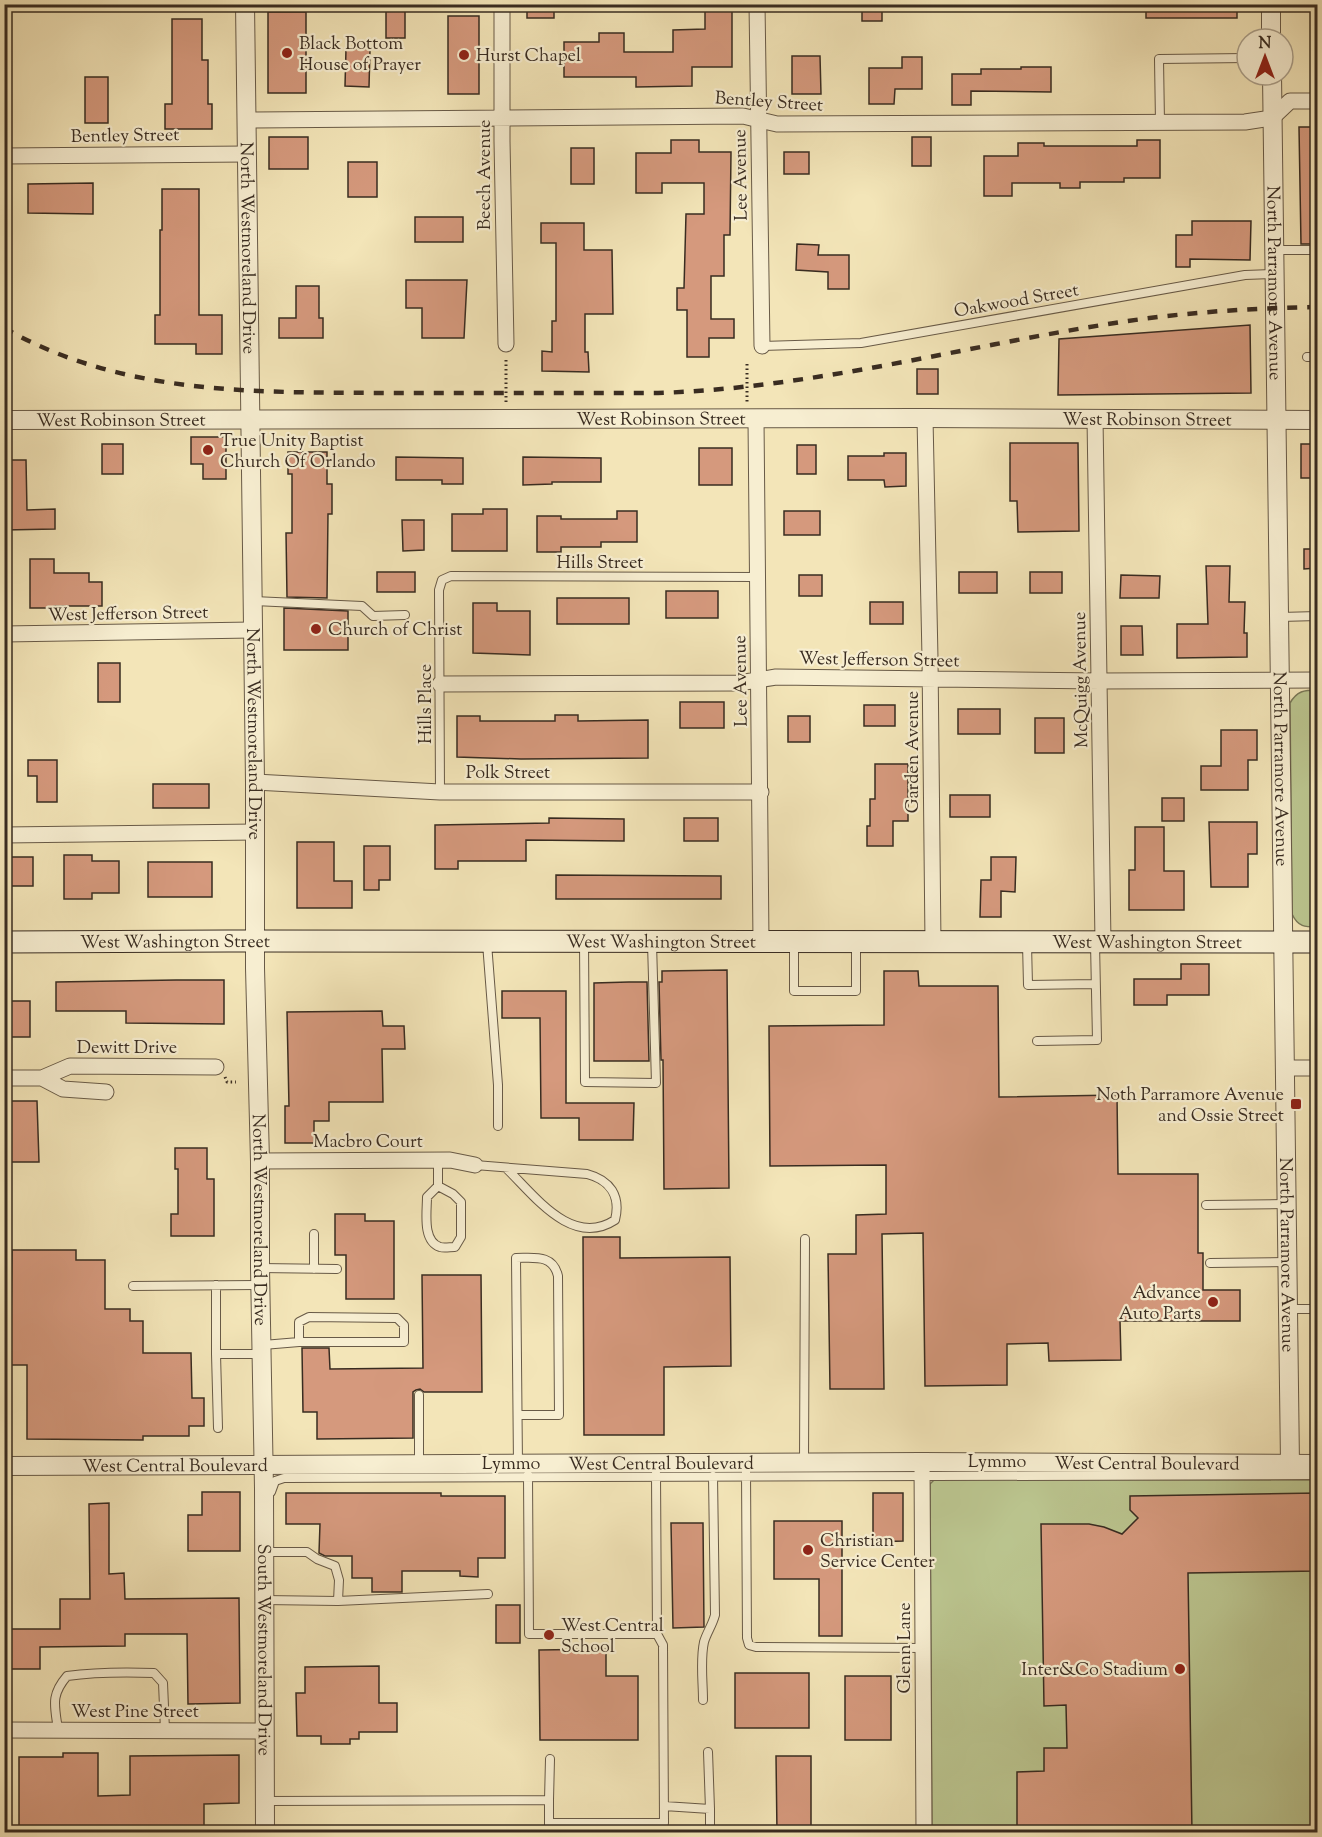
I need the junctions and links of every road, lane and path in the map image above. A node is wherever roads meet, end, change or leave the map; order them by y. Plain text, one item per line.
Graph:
1 (245, 4) edge
2 (502, 4) edge
3 (757, 4) edge
4 (1271, 4) edge
5 (1271, 27) edge
6 (1235, 58) edge
7 (1272, 87) edge
8 (1317, 101) edge
9 (503, 118) junction
10 (1272, 118) junction
11 (247, 120) junction
12 (759, 120) junction
13 (1160, 123) junction
14 (247, 154) junction
15 (4, 156) edge
16 (1275, 250) junction
17 (1317, 250) edge
18 (1275, 274) junction
19 (506, 344) joint
20 (762, 346) joint
21 (1307, 357) dead end
22 (1317, 357) edge
23 (747, 364) dead end
24 (506, 401) dead end
25 (752, 412) junction
26 (925, 418) junction
27 (1095, 418) junction
28 (250, 419) junction
29 (4, 420) edge
30 (1278, 420) junction
31 (1317, 420) edge
32 (758, 577) junction
33 (442, 580) joint
34 (252, 601) junction
35 (405, 615) dead end
36 (1317, 616) edge
37 (1280, 617) junction
38 (252, 630) junction
39 (4, 634) edge
40 (931, 679) junction
41 (1280, 680) junction
42 (1317, 680) edge
43 (759, 681) junction
44 (1100, 681) junction
45 (440, 684) junction
46 (255, 782) junction
47 (440, 792) junction
48 (761, 792) junction
49 (256, 831) junction
50 (4, 835) edge
51 (255, 940) junction
52 (652, 941) junction
53 (4, 942) edge
54 (487, 942) junction
55 (584, 942) junction
56 (761, 942) junction
57 (794, 942) junction
58 (856, 942) junction
59 (933, 942) junction
60 (1027, 942) junction
61 (1099, 942) junction
62 (1283, 942) junction
63 (1317, 942) edge
64 (1095, 984) junction
65 (1037, 1041) dead end
66 (216, 1067) dead end
67 (1285, 1068) junction
68 (1317, 1068) edge
69 (4, 1078) edge
70 (42, 1078) junction
71 (106, 1092) dead end
72 (498, 1126) dead end
73 (438, 1160) junction
74 (260, 1161) junction
75 (475, 1165) joint
76 (507, 1169) junction
77 (438, 1186) junction
78 (1287, 1204) junction
79 (1206, 1205) dead end
80 (314, 1234) dead end
81 (805, 1239) dead end
82 (1287, 1262) junction
83 (1210, 1263) dead end
84 (314, 1269) junction
85 (337, 1269) dead end
86 (260, 1276) junction
87 (216, 1285) junction
88 (133, 1286) dead end
89 (1288, 1309) junction
90 (1317, 1309) edge
91 (299, 1342) junction
92 (261, 1349) junction
93 (216, 1354) junction
94 (419, 1395) dead end
95 (518, 1415) junction
96 (218, 1428) dead end
97 (804, 1463) junction
98 (1290, 1464) junction
99 (1317, 1464) edge
100 (264, 1465) junction
101 (419, 1465) junction
102 (4, 1466) edge
103 (525, 1469) junction
104 (922, 1469) junction
105 (746, 1470) junction
106 (656, 1471) junction
107 (1317, 1475) edge
108 (713, 1476) junction
109 (268, 1552) junction
110 (489, 1594) dead end
111 (268, 1600) junction
112 (338, 1601) junction
113 (657, 1634) junction
114 (923, 1648) junction
115 (703, 1700) dead end
116 (4, 1730) edge
117 (58, 1730) junction
118 (165, 1731) junction
119 (265, 1731) junction
120 (708, 1752) dead end
121 (550, 1759) dead end
122 (549, 1800) junction
123 (269, 1801) junction
124 (664, 1806) junction
125 (710, 1809) junction
126 (549, 1823) junction
127 (265, 1833) edge
128 (274, 1833) edge
129 (549, 1833) edge
130 (710, 1833) edge
131 (924, 1833) edge

1 - 11 street, North Westmoreland Drive
2 - 9 street, Beech Avenue
3 - 12 street, Lee Avenue
4 - 5 street
6 - 13 lane
7 - 10 street, North Parramore Avenue
8 - 10 street, Bentley Street
9 - 11 street, Bentley Street
9 - 12 street, Bentley Street
9 - 19 street, Beech Avenue
10 - 13 street, Bentley Street
10 - 16 street, North Parramore Avenue
11 - 14 street, North Westmoreland Drive
12 - 13 street, Bentley Street
12 - 20 street, Lee Avenue
14 - 15 street, Bentley Street
14 - 28 street, North Westmoreland Drive
16 - 17 lane
16 - 18 street, North Parramore Avenue
18 - 20 lane, Oakwood Street
18 - 30 street, North Parramore Avenue
19 - 24 path
21 - 22 lane
23 - 25 path
25 - 26 street, West Robinson Street
25 - 28 street, West Robinson Street
25 - 32 street, Lee Avenue
26 - 27 street, West Robinson Street
26 - 40 street, Garden Avenue
27 - 30 street, West Robinson Street
27 - 44 street, McQuigg Avenue
28 - 29 street, West Robinson Street
28 - 34 street, North Westmoreland Drive
30 - 31 street, West Robinson Street
30 - 37 street, North Parramore Avenue
32 - 33 lane, Hills Street
32 - 43 street, Lee Avenue
33 - 45 lane, Hills Place
34 - 35 lane
34 - 38 street, North Westmoreland Drive
36 - 37 lane
37 - 41 street, North Parramore Avenue
38 - 39 street, West Jefferson Street
38 - 46 street, North Westmoreland Drive
40 - 43 street, West Jefferson Street
40 - 44 street, West Jefferson Street
40 - 59 street, Garden Avenue
41 - 42 street, West Jefferson Street
41 - 44 street, West Jefferson Street
41 - 62 street, North Parramore Avenue
43 - 45 street, West Jefferson Street
43 - 48 street, Lee Avenue
44 - 61 street, McQuigg Avenue
45 - 47 lane, Hills Place
46 - 47 street, Polk Street
46 - 49 street, North Westmoreland Drive
47 - 48 street, Polk Street
48 - 56 street, Lee Avenue
49 - 50 street
49 - 51 street, North Westmoreland Drive
51 - 53 main road, West Washington Street
51 - 54 main road, West Washington Street
51 - 74 street, North Westmoreland Drive
52 - 55 main road, West Washington Street
52 - 55 lane
52 - 56 main road, West Washington Street
54 - 55 main road, West Washington Street
54 - 72 lane
56 - 57 main road, West Washington Street
57 - 58 main road, West Washington Street
57 - 58 lane
58 - 59 main road, West Washington Street
59 - 60 main road, West Washington Street
60 - 61 main road, West Washington Street
60 - 64 lane
61 - 62 main road, West Washington Street
61 - 64 lane
62 - 63 main road, West Washington Street
62 - 67 street, North Parramore Avenue
64 - 65 lane
66 - 70 street, Dewitt Drive
67 - 68 street
67 - 78 street, North Parramore Avenue
69 - 70 street, Dewitt Drive
70 - 71 street, Dewitt Drive
73 - 74 street, Macbro Court
73 - 75 street, Macbro Court
73 - 77 lane
74 - 86 street, North Westmoreland Drive
75 - 76 lane
76 - 76 lane
77 - 77 lane
78 - 79 lane
78 - 82 street, North Parramore Avenue
80 - 84 lane
81 - 97 lane
82 - 83 lane
82 - 89 street, North Parramore Avenue
84 - 85 lane
84 - 86 lane
86 - 87 lane
86 - 92 street, North Westmoreland Drive
87 - 88 lane
87 - 93 lane
89 - 90 lane
89 - 98 street, North Parramore Avenue
91 - 91 lane
91 - 92 lane
92 - 93 lane
92 - 100 street, North Westmoreland Drive
93 - 96 lane
94 - 101 lane
95 - 95 lane
95 - 103 lane
97 - 104 street, West Central Boulevard
97 - 105 street, West Central Boulevard
98 - 99 street, West Central Boulevard
98 - 104 street, West Central Boulevard
100 - 101 street, West Central Boulevard
100 - 102 street, West Central Boulevard
100 - 109 street, South Westmoreland Drive
101 - 103 street, West Central Boulevard
103 - 106 street, West Central Boulevard
103 - 109 lane, Lymmo
103 - 113 lane
104 - 105 lane, Lymmo
104 - 107 lane, Lymmo
104 - 114 street, Glenn Lane
105 - 106 street, West Central Boulevard
105 - 108 lane, Lymmo
105 - 114 lane
106 - 108 lane, Lymmo
106 - 113 lane
108 - 115 lane
109 - 111 street, South Westmoreland Drive
109 - 112 lane
110 - 112 lane
111 - 112 lane
111 - 119 street, South Westmoreland Drive
111 - 123 lane
113 - 124 lane
114 - 131 street, Glenn Lane
116 - 117 street, West Pine Street
117 - 118 street, West Pine Street
117 - 118 lane
118 - 119 street, West Pine Street
119 - 123 street, South Westmoreland Drive
120 - 125 lane
121 - 122 lane
122 - 123 lane
122 - 126 lane
123 - 127 street, South Westmoreland Drive
123 - 128 lane
124 - 125 lane
124 - 126 lane
125 - 130 lane
126 - 129 lane

